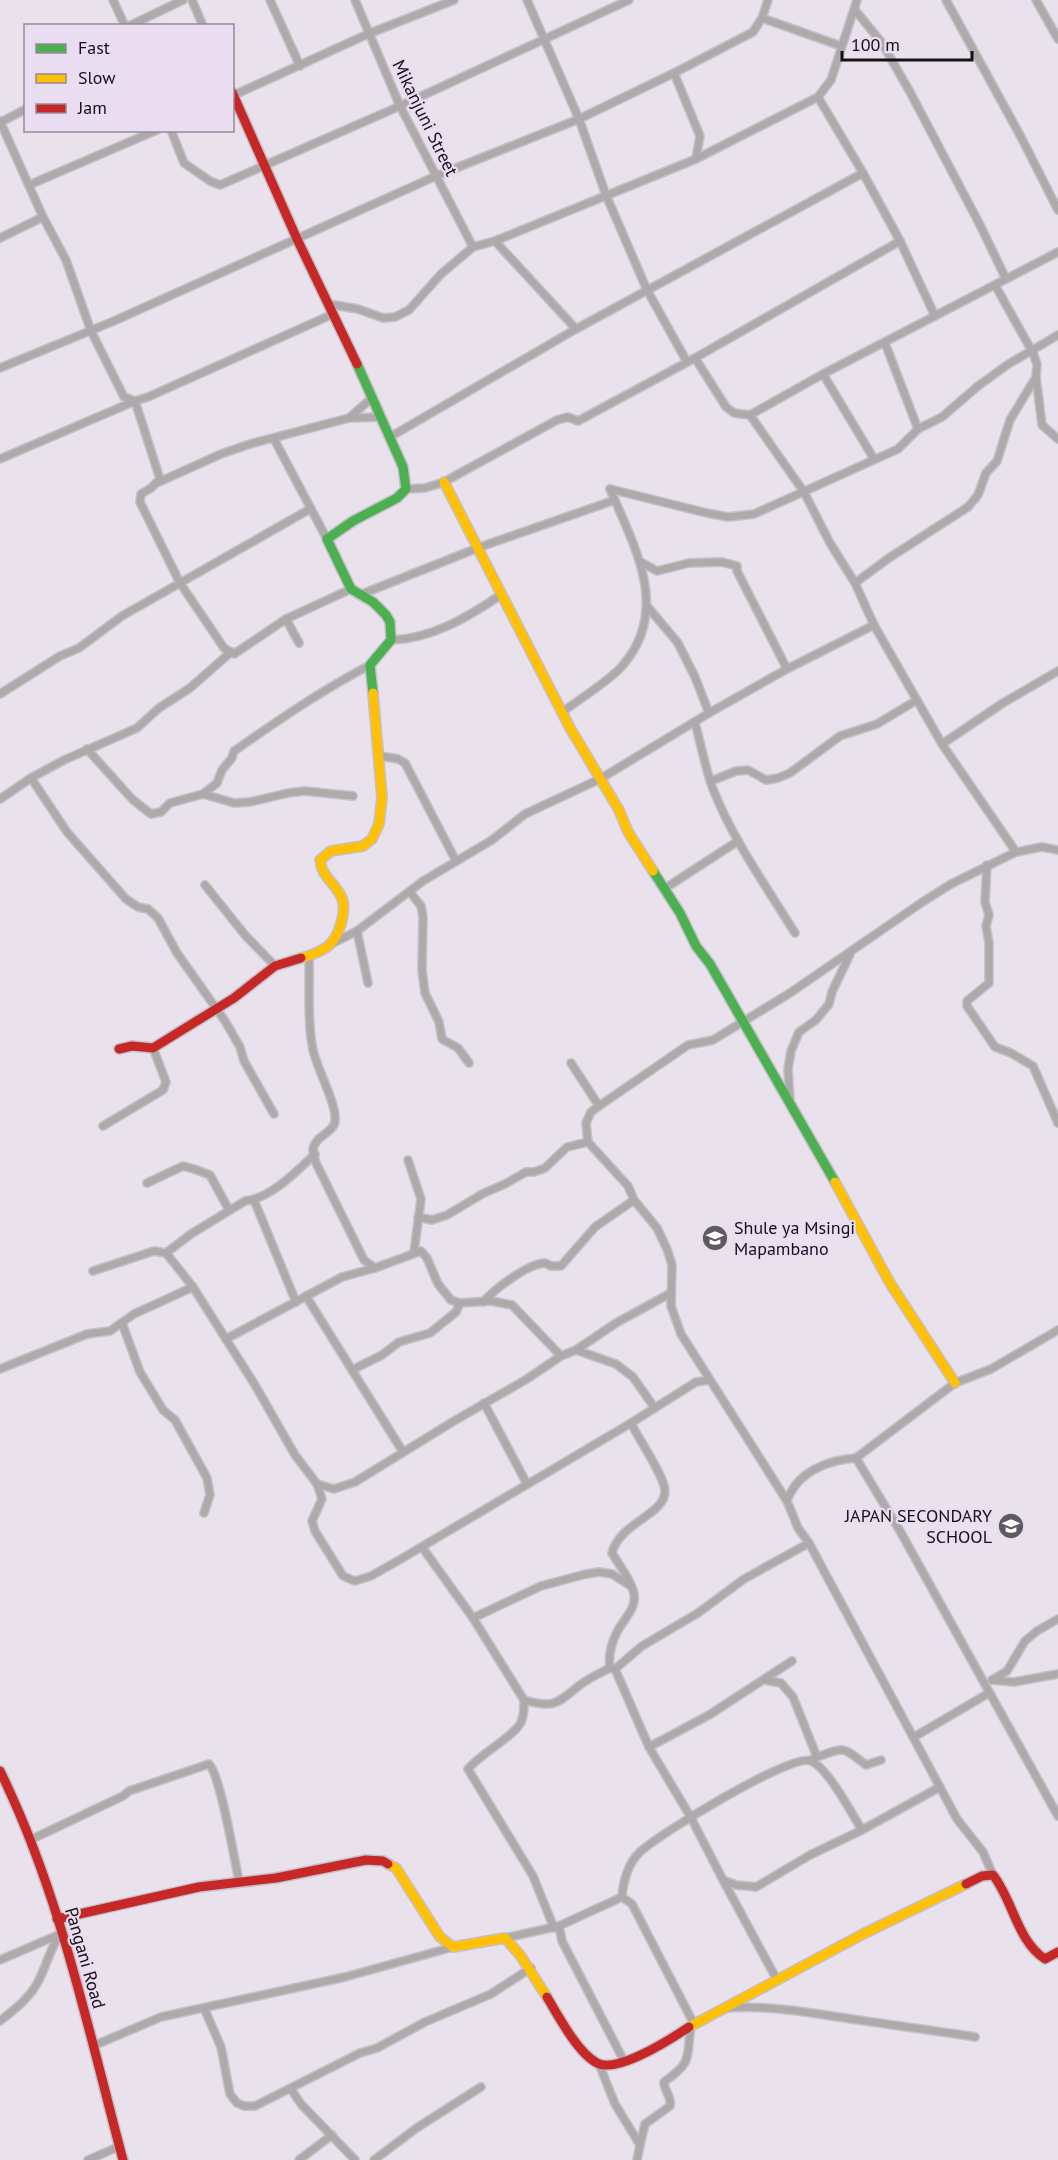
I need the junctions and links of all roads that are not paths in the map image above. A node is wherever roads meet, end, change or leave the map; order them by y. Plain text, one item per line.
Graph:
1 (113, 0) edge
2 (183, 0) edge
3 (192, 0) edge
4 (270, 0) edge
5 (355, 0) edge
6 (527, 0) edge
7 (629, 0) edge
8 (768, 0) edge
9 (857, 0) edge
10 (946, 0) edge
11 (1036, 0) edge
12 (450, 1) edge
13 (855, 10) junction
14 (762, 18) junction
15 (126, 24) edge
16 (131, 24) edge
17 (202, 24) edge
18 (368, 34) junction
19 (545, 39) junction
20 (1058, 39) edge
21 (841, 46) junction
22 (300, 66) junction
23 (674, 74) junction
24 (234, 94) edge
25 (234, 96) edge
26 (818, 97) junction
27 (400, 106) junction
28 (24, 110) edge
29 (579, 119) junction
30 (1, 122) edge
31 (152, 132) edge
32 (172, 132) edge
33 (696, 159) junction
34 (265, 165) junction
35 (863, 173) junction
36 (436, 176) junction
37 (29, 184) junction
38 (606, 195) junction
39 (1058, 210) edge
40 (43, 217) junction
41 (0, 238) edge
42 (297, 239) junction
43 (495, 241) junction
44 (900, 241) junction
45 (473, 248) junction
46 (1058, 252) edge
47 (1006, 279) junction
48 (995, 285) junction
49 (647, 290) junction
50 (328, 304) junction
51 (333, 314) junction
52 (935, 316) junction
53 (576, 329) junction
54 (91, 331) junction
55 (1058, 335) edge
56 (885, 343) junction
57 (1032, 351) junction
58 (695, 358) junction
59 (687, 362) junction
60 (0, 368) edge
61 (823, 374) junction
62 (1036, 377) junction
63 (373, 398) junction
64 (135, 402) junction
65 (750, 415) junction
66 (381, 417) junction
67 (349, 418) junction
68 (918, 429) junction
69 (390, 437) junction
70 (274, 439) junction
71 (1058, 439) edge
72 (0, 459) edge
73 (874, 459) junction
74 (159, 482) junction
75 (444, 482) junction
76 (406, 489) junction
77 (805, 495) junction
78 (615, 500) junction
79 (310, 509) junction
80 (327, 539) junction
81 (480, 547) junction
82 (641, 562) junction
83 (180, 583) junction
84 (855, 583) junction
85 (351, 589) junction
86 (362, 594) junction
87 (502, 594) junction
88 (647, 606) junction
89 (286, 619) junction
90 (874, 625) junction
91 (391, 640) junction
92 (299, 643) dead end
93 (231, 652) junction
94 (370, 665) junction
95 (787, 669) junction
96 (1058, 671) edge
97 (0, 694) edge
98 (917, 700) junction
99 (561, 713) junction
100 (709, 713) junction
101 (696, 723) junction
102 (942, 744) junction
103 (87, 749) junction
104 (380, 756) junction
105 (31, 778) junction
106 (600, 779) junction
107 (711, 781) junction
108 (203, 794) junction
109 (353, 796) dead end
110 (0, 799) edge
111 (738, 841) junction
112 (1058, 850) edge
113 (1016, 852) junction
114 (456, 861) junction
115 (987, 865) junction
116 (205, 885) dead end
117 (664, 889) junction
118 (410, 892) junction
119 (357, 931) junction
120 (795, 933) dead end
121 (328, 946) junction
122 (853, 950) junction
123 (309, 956) junction
124 (275, 966) junction
125 (368, 983) dead end
126 (216, 1010) junction
127 (742, 1022) junction
128 (153, 1048) junction
129 (119, 1049) dead end
130 (469, 1062) dead end
131 (572, 1063) dead end
132 (790, 1104) junction
133 (599, 1106) junction
134 (273, 1114) dead end
135 (1058, 1123) edge
136 (103, 1126) dead end
137 (588, 1142) junction
138 (315, 1155) junction
139 (408, 1160) dead end
140 (147, 1183) dead end
141 (254, 1200) junction
142 (634, 1200) junction
143 (230, 1210) junction
144 (418, 1217) junction
145 (414, 1252) junction
146 (166, 1253) junction
147 (375, 1268) junction
148 (93, 1271) dead end
149 (193, 1287) junction
150 (671, 1293) junction
151 (306, 1296) junction
152 (296, 1302) junction
153 (483, 1302) junction
154 (460, 1303) junction
155 (122, 1323) junction
156 (1058, 1330) edge
157 (226, 1339) junction
158 (576, 1350) junction
159 (561, 1356) junction
160 (0, 1369) edge
161 (352, 1370) junction
162 (710, 1380) junction
163 (955, 1383) junction
164 (484, 1403) junction
165 (654, 1407) junction
166 (631, 1423) junction
167 (403, 1452) junction
168 (855, 1458) junction
169 (317, 1484) junction
170 (527, 1484) junction
171 (787, 1501) junction
172 (204, 1513) dead end
173 (809, 1543) junction
174 (422, 1547) junction
175 (633, 1588) junction
176 (473, 1618) junction
177 (1058, 1618) edge
178 (792, 1661) dead end
179 (612, 1668) junction
180 (1058, 1674) edge
181 (765, 1680) junction
182 (992, 1680) junction
183 (984, 1683) junction
184 (989, 1693) junction
185 (524, 1700) junction
186 (914, 1737) junction
187 (649, 1748) junction
188 (814, 1759) junction
189 (880, 1760) dead end
190 (0, 1773) edge
191 (939, 1787) junction
192 (690, 1816) junction
193 (1058, 1816) edge
194 (862, 1830) junction
195 (30, 1840) junction
196 (993, 1875) junction
197 (723, 1880) junction
198 (239, 1881) junction
199 (622, 1897) junction
200 (57, 1919) junction
201 (557, 1927) junction
202 (62, 1933) junction
203 (505, 1938) junction
204 (453, 1947) junction
205 (1058, 1953) edge
206 (0, 1960) edge
207 (531, 1968) junction
208 (777, 1980) junction
209 (204, 2008) junction
210 (723, 2008) junction
211 (0, 2021) edge
212 (692, 2025) junction
213 (975, 2037) dead end
214 (93, 2046) junction
215 (624, 2061) junction
216 (599, 2064) junction
217 (481, 2087) dead end
218 (291, 2089) junction
219 (332, 2135) junction
220 (640, 2145) junction
221 (120, 2146) junction
222 (88, 2160) edge
223 (123, 2160) edge
224 (299, 2160) edge
225 (355, 2160) edge
226 (374, 2160) edge
227 (637, 2160) edge

1 - 15 street
2 - 16 street
3 - 17 street
4 - 22 street
5 - 18 street, Mikanjuni Street
6 - 19 street
7 - 19 street
8 - 14 street
9 - 13 street
10 - 39 street
11 - 20 street
12 - 18 street
13 - 21 street
13 - 47 street
14 - 21 street
14 - 23 street
18 - 22 street
18 - 27 street, Mikanjuni Street
19 - 27 street
19 - 29 street
21 - 26 street
22 - 24 street
23 - 29 street
23 - 33 street
25 - 34 street
26 - 33 street
26 - 35 street
27 - 34 street
27 - 36 street, Mikanjuni Street
28 - 30 street
29 - 36 street
29 - 38 street
30 - 37 street
31 - 37 street
32 - 34 street
33 - 38 street
34 - 42 street
35 - 44 street
35 - 49 street
36 - 42 street
36 - 45 street, Mikanjuni Street
37 - 40 street
38 - 43 street
38 - 49 street
40 - 41 street
40 - 54 street
42 - 50 street
42 - 54 street
43 - 45 street
43 - 53 street
44 - 52 street
44 - 58 street
45 - 50 street
46 - 47 street
47 - 48 street
48 - 52 street
48 - 57 street
49 - 53 street
49 - 59 street
50 - 51 street
51 - 63 street
51 - 64 street
52 - 56 street
53 - 69 street
54 - 60 street
54 - 64 street
55 - 57 street
56 - 61 street
56 - 68 street
57 - 62 street
57 - 68 street
58 - 59 street
58 - 65 street
59 - 75 street
61 - 65 street
61 - 73 street
62 - 71 street
62 - 84 street
63 - 66 street
63 - 67 street
64 - 72 street
64 - 74 street
65 - 77 street
66 - 67 street
66 - 69 street
67 - 70 street
68 - 73 street
69 - 76 street
70 - 74 street
70 - 79 street
73 - 77 street
74 - 83 street
75 - 76 street
75 - 81 street
76 - 80 street
77 - 78 street
77 - 84 street
78 - 81 street
78 - 82 street
79 - 80 street
79 - 83 street
80 - 85 street
81 - 86 street
81 - 87 street
82 - 88 street
82 - 95 street
83 - 93 street
83 - 97 street
84 - 90 street
85 - 86 street
85 - 89 street
86 - 91 street
87 - 91 street
87 - 99 street
88 - 99 street
88 - 100 street
89 - 92 street
89 - 93 street
90 - 95 street
90 - 98 street
91 - 94 street
93 - 103 street
94 - 104 street
94 - 108 street
95 - 100 street
96 - 102 street
98 - 102 street
98 - 107 street
99 - 106 street
100 - 101 street
101 - 106 street
101 - 107 street
102 - 113 street
103 - 105 street
103 - 108 street
104 - 114 street
104 - 121 street
105 - 110 street
105 - 126 street
106 - 114 street
106 - 117 street
107 - 111 street
108 - 109 street
111 - 117 street
111 - 120 street
112 - 113 street
113 - 115 street
114 - 118 street
115 - 122 street
115 - 135 street
116 - 124 street
117 - 127 street
118 - 119 street
118 - 130 street
119 - 121 street
119 - 125 street
121 - 123 street
122 - 127 street
122 - 132 street
123 - 124 street
123 - 138 street
124 - 126 street
126 - 128 street
126 - 134 street
127 - 132 street
127 - 133 street
128 - 129 street
128 - 136 street
131 - 133 street
132 - 163 street
133 - 137 street
137 - 142 street
137 - 144 street
138 - 141 street
138 - 147 street
139 - 144 street
140 - 143 street
141 - 143 street
141 - 152 street
142 - 150 street
142 - 153 street
143 - 146 street
144 - 145 street
145 - 147 street
145 - 154 street
146 - 148 street
146 - 149 street
147 - 151 street
149 - 155 street
149 - 157 street
150 - 158 street
150 - 162 street
151 - 152 street
151 - 161 street
152 - 157 street
153 - 154 street
153 - 159 street
154 - 161 street
155 - 160 street
155 - 172 street
156 - 163 street
157 - 169 street
158 - 159 street
158 - 165 street
159 - 164 street
161 - 167 street
162 - 165 street
162 - 171 street
163 - 168 street
164 - 167 street
164 - 170 street
165 - 166 street
166 - 170 street
166 - 175 street
167 - 169 street
168 - 171 street
168 - 183 street
169 - 174 street
170 - 174 street
171 - 173 street
173 - 179 street
173 - 186 street
174 - 176 street
175 - 176 street
175 - 179 street
176 - 185 street
177 - 182 street
178 - 181 street
179 - 185 street
179 - 187 street
180 - 182 street
181 - 187 street
181 - 188 street
182 - 183 street
183 - 184 street
184 - 186 street
184 - 193 street
185 - 201 street
186 - 191 street
187 - 192 street
188 - 189 street
188 - 192 street
188 - 194 street
190 - 195 street, Pangani Road
191 - 194 street
191 - 196 street
192 - 197 street
192 - 199 street
194 - 197 street
195 - 198 street
195 - 200 street, Pangani Road
196 - 205 street
196 - 208 street
197 - 208 street
198 - 200 street
198 - 204 street
199 - 201 street
199 - 212 street
200 - 202 street, Pangani Road
201 - 203 street
201 - 215 street
202 - 206 street
202 - 211 street
202 - 214 street, Pangani Road
203 - 204 street
203 - 207 street
204 - 209 street
207 - 216 street
207 - 218 street
208 - 210 street
209 - 214 street
209 - 218 street
210 - 212 street
210 - 213 street
212 - 215 street
212 - 220 street
214 - 221 street, Pangani Road
215 - 216 street
216 - 220 street
217 - 226 street
218 - 219 street
219 - 224 street
219 - 225 street
220 - 227 street
221 - 222 street
221 - 223 street, Pangani Road

